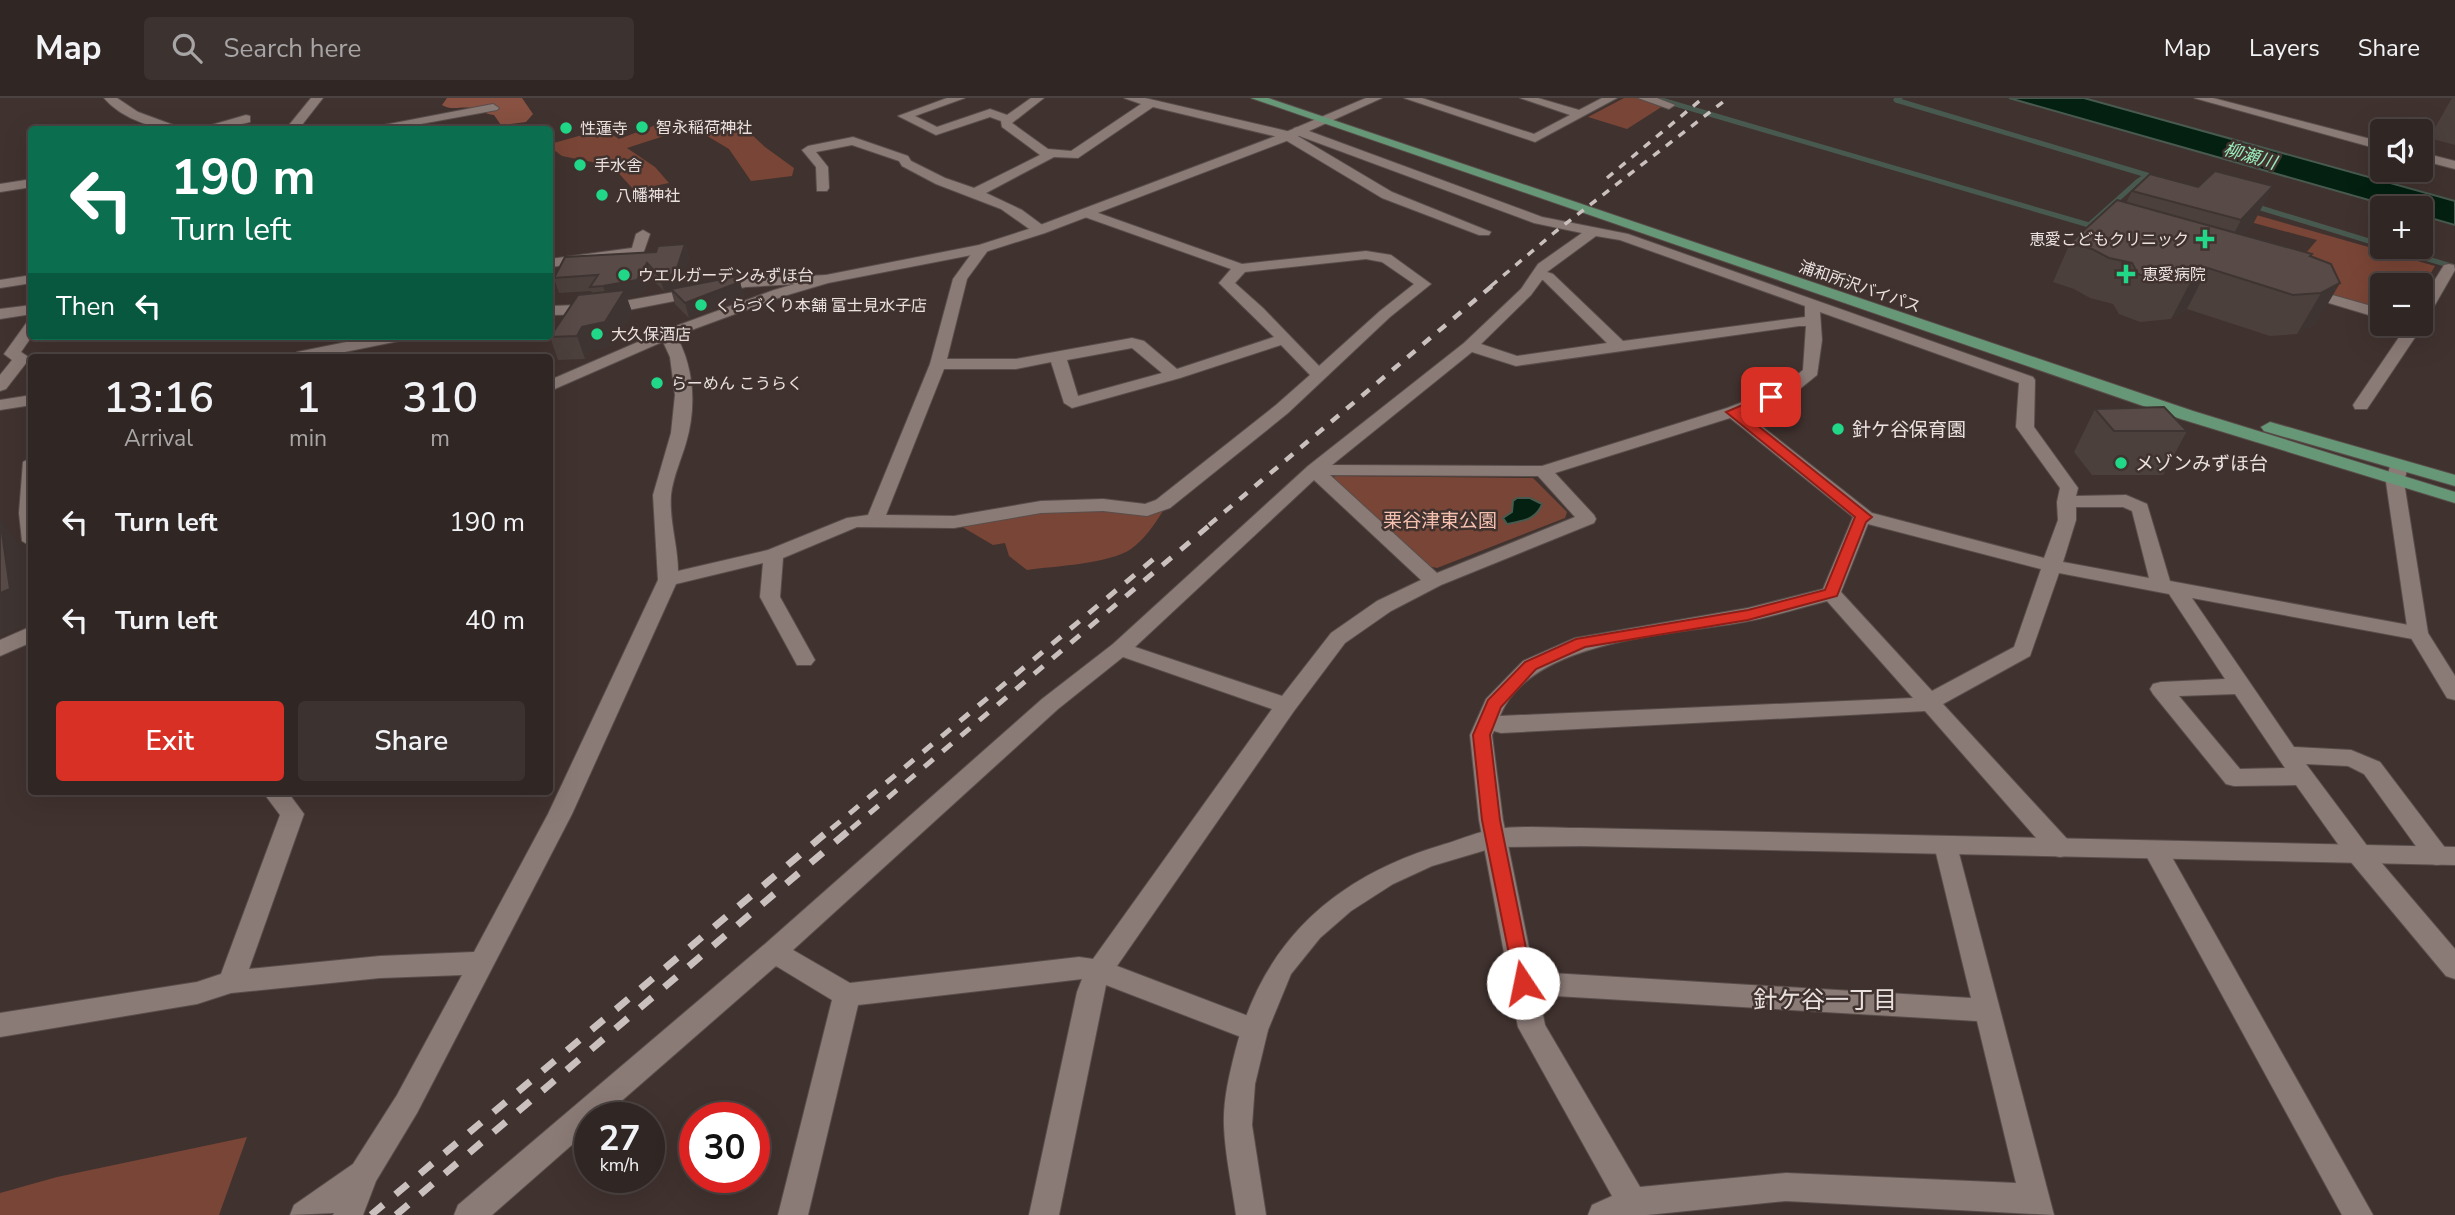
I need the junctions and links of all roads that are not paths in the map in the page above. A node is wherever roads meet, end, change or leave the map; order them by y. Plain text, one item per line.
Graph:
1 (110, 98) edge
2 (317, 98) edge
3 (959, 98) edge
4 (1017, 98) edge
5 (1130, 98) edge
6 (1257, 98) edge
7 (1289, 98) edge
8 (1376, 98) edge
9 (1410, 98) edge
10 (1525, 98) edge
11 (1611, 98) edge
12 (1644, 98) edge
13 (2200, 98) edge
14 (1034, 101) edge
15 (1151, 103) junction
16 (1669, 105) dead end
17 (493, 108) dead end
18 (1337, 114) junction
19 (1580, 114) junction
20 (246, 119) dead end
21 (1008, 120) junction
22 (1322, 121) junction
23 (168, 126) edge
24 (217, 126) edge
25 (293, 126) edge
26 (387, 126) edge
27 (1290, 134) junction
28 (2370, 143) edge
29 (1046, 153) junction
30 (2433, 160) edge
31 (2455, 166) edge
32 (28, 184) edge
33 (0, 188) edge
34 (822, 188) dead end
35 (977, 192) junction
36 (1087, 213) junction
37 (1040, 230) junction
38 (1484, 232) dead end
39 (1592, 232) junction
40 (643, 234) dead end
41 (982, 249) junction
42 (553, 262) edge
43 (1241, 268) junction
44 (2449, 268) dead end
45 (1538, 274) junction
46 (826, 279) junction
47 (28, 280) edge
48 (0, 284) edge
49 (2284, 285) edge
50 (2433, 295) edge
51 (1812, 303) junction
52 (28, 310) edge
53 (2370, 310) edge
54 (553, 311) edge
55 (0, 314) edge
56 (663, 321) junction
57 (1813, 322) junction
58 (28, 331) edge
59 (2408, 336) edge
60 (1283, 339) junction
61 (380, 340) edge
62 (1470, 346) junction
63 (1621, 348) junction
64 (314, 354) edge
65 (1058, 358) junction
66 (938, 365) junction
67 (1174, 375) junction
68 (1320, 376) junction
69 (553, 384) edge
70 (0, 386) edge
71 (28, 401) edge
72 (0, 405) edge
73 (2361, 405) dead end
74 (1733, 412) junction
75 (1314, 470) junction
76 (1543, 471) junction
77 (2397, 474) junction
78 (2455, 481) edge
79 (2455, 498) edge
80 (2066, 502) junction
81 (1865, 517) junction
82 (874, 520) junction
83 (774, 555) junction
84 (2051, 566) junction
85 (668, 580) junction
86 (1434, 581) junction
87 (2170, 587) junction
88 (1831, 593) junction
89 (2418, 633) junction
90 (28, 636) edge
91 (0, 649) edge
92 (1120, 649) junction
93 (804, 660) dead end
94 (2241, 686) junction
95 (2455, 693) edge
96 (1929, 702) junction
97 (1286, 706) junction
98 (1487, 720) junction
99 (2290, 755) junction
100 (2302, 776) junction
101 (277, 795) edge
102 (1496, 838) junction
103 (1946, 845) junction
104 (2060, 848) junction
105 (2155, 850) junction
106 (2359, 854) junction
107 (2446, 856) edge
108 (774, 951) junction
109 (482, 963) junction
110 (2455, 968) edge
111 (1099, 971) junction
112 (231, 982) junction
113 (1523, 983) junction
114 (847, 995) junction
115 (1987, 1010) junction
116 (0, 1025) edge
117 (1254, 1030) junction
118 (364, 1174) junction
119 (1632, 1202) junction
120 (2037, 1207) edge
121 (305, 1215) edge
122 (348, 1215) edge
123 (469, 1215) edge
124 (793, 1215) edge
125 (1044, 1215) edge
126 (1251, 1215) edge
127 (1603, 1215) edge
128 (2358, 1215) edge

1 - 23 street
2 - 25 street
3 - 21 street
4 - 14 street
5 - 15 street
6 - 22 highway, 浦和所沢バイパス
7 - 18 highway, 浦和所沢バイパス
8 - 18 street
9 - 19 street
10 - 19 street
11 - 19 street
12 - 16 street
13 - 28 street
14 - 21 street
15 - 27 street
15 - 29 street
17 - 26 street
18 - 22 street
18 - 77 highway, 浦和所沢バイパス
20 - 24 street
21 - 29 street
22 - 27 street
22 - 77 highway, 浦和所沢バイパス
27 - 36 street
27 - 38 street
27 - 39 street
29 - 35 street
30 - 31 street
32 - 33 street
34 - 35 street
35 - 37 street
36 - 37 street
36 - 43 street
37 - 41 street
39 - 45 street
39 - 51 street
40 - 42 street
41 - 46 street
41 - 66 street
43 - 60 street
43 - 68 street
44 - 50 street
45 - 62 street
45 - 63 street
46 - 56 street
46 - 56 street
47 - 48 street
49 - 53 street
51 - 57 street
51 - 80 street
52 - 55 street
54 - 56 street
56 - 69 street
56 - 85 street
57 - 63 street
57 - 74 street
58 - 70 street
59 - 73 street
60 - 67 street
60 - 68 street
61 - 64 street
62 - 63 street
62 - 75 street
65 - 66 street
65 - 67 street
65 - 67 street
66 - 82 street
68 - 82 street
71 - 72 street
74 - 76 street
74 - 81 street
75 - 76 street
75 - 86 street
75 - 92 street
76 - 86 street
77 - 78 highway, 浦和所沢バイパス
77 - 79 highway, 浦和所沢バイパス
77 - 89 street
80 - 84 street
80 - 87 street
81 - 84 street
81 - 88 street
82 - 83 street
83 - 85 street
83 - 93 street
84 - 87 street
84 - 96 street
85 - 109 street
86 - 97 street
87 - 89 street
87 - 94 street
88 - 96 street
88 - 98 street
89 - 95 street
90 - 91 street
92 - 97 street
92 - 108 street
94 - 99 street
94 - 100 street
96 - 98 street
96 - 104 street
97 - 111 street
98 - 102 street
99 - 100 street
99 - 107 street
100 - 106 street
101 - 112 street
102 - 103 street
102 - 113 street
102 - 117 street
103 - 104 street
103 - 115 street
104 - 105 street
105 - 106 street
105 - 128 street
106 - 107 street
106 - 110 street
108 - 114 street
108 - 123 street
109 - 112 street
109 - 118 street
111 - 114 street
111 - 117 street
111 - 125 street
112 - 116 street
113 - 115 street
113 - 119 street
114 - 124 street
115 - 120 street
117 - 126 street
118 - 121 street
118 - 122 street
119 - 120 street
119 - 127 street

